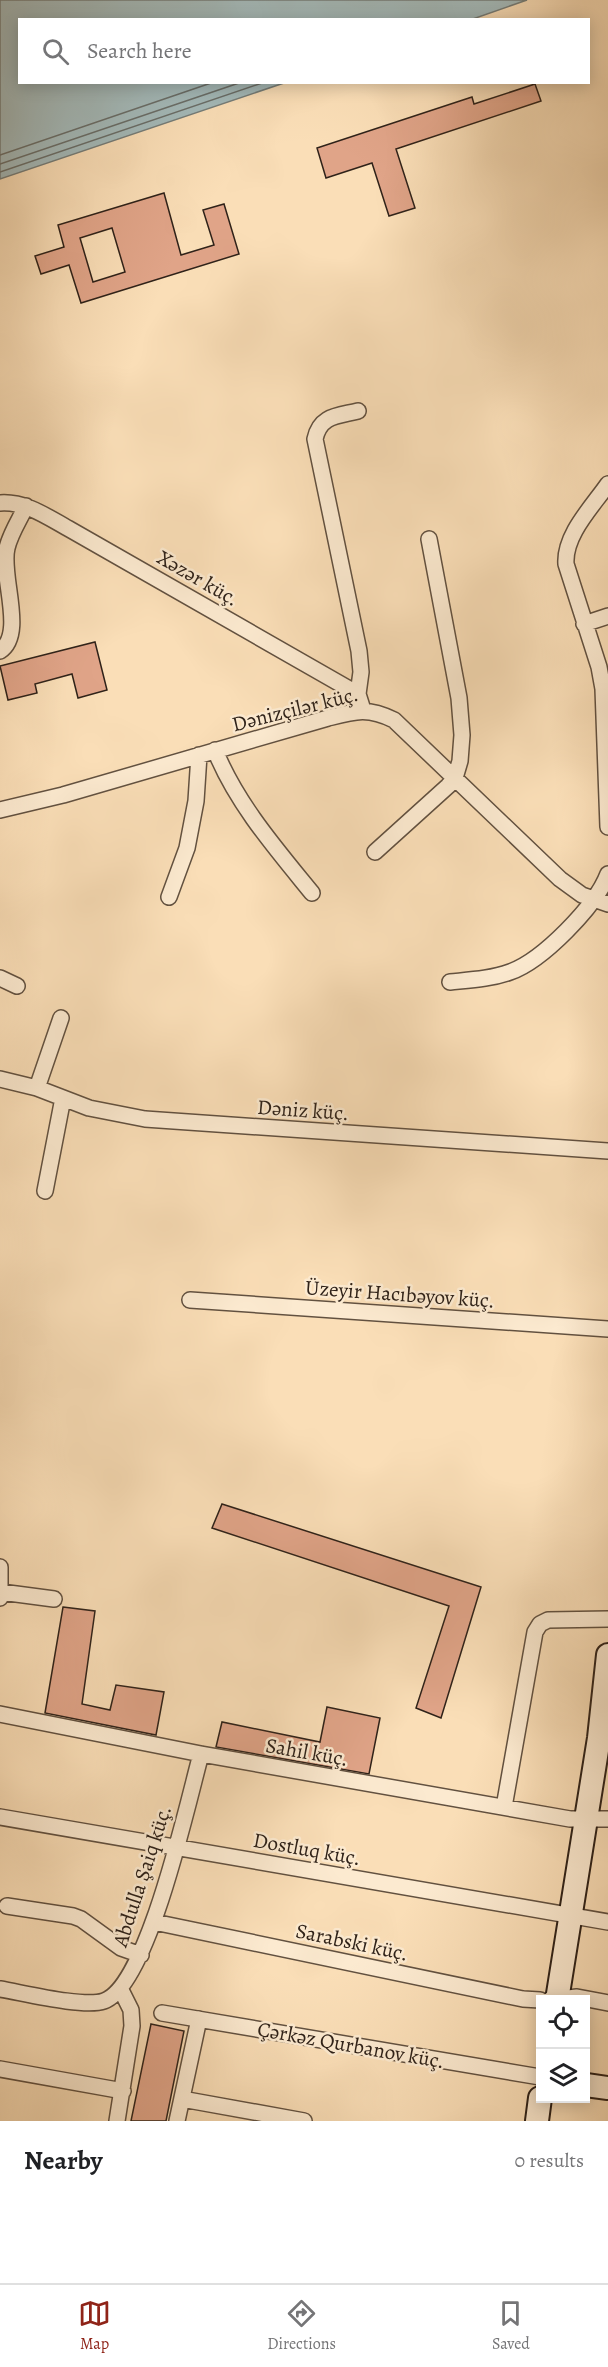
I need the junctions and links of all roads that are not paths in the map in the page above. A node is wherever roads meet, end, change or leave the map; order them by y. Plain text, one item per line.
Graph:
1 (358, 411) dead end
2 (608, 484) edge
3 (0, 503) edge
4 (26, 506) junction
5 (429, 538) dead end
6 (608, 616) edge
7 (6, 617) edge
8 (584, 624) junction
9 (0, 651) edge
10 (358, 694) junction
11 (363, 710) junction
12 (215, 750) junction
13 (199, 755) junction
14 (455, 778) junction
15 (0, 810) edge
16 (608, 827) edge
17 (375, 852) dead end
18 (608, 874) edge
19 (312, 893) dead end
20 (169, 897) dead end
21 (601, 902) edge
22 (0, 978) edge
23 (450, 982) dead end
24 (17, 986) dead end
25 (61, 1018) dead end
26 (0, 1079) edge
27 (37, 1088) junction
28 (63, 1098) junction
29 (608, 1151) edge
30 (45, 1191) dead end
31 (190, 1300) dead end
32 (608, 1329) edge
33 (0, 1567) edge
34 (1, 1592) edge
35 (0, 1598) edge
36 (54, 1599) dead end
37 (608, 1619) edge
38 (608, 1655) edge
39 (0, 1714) edge
40 (201, 1755) junction
41 (504, 1807) junction
42 (0, 1817) edge
43 (597, 1819) edge
44 (175, 1848) junction
45 (7, 1906) dead end
46 (572, 1915) junction
47 (154, 1922) junction
48 (608, 1922) edge
49 (141, 1955) junction
50 (0, 1989) edge
51 (121, 1990) junction
52 (558, 1995) edge
53 (590, 1999) edge
54 (536, 2000) edge
55 (608, 2003) edge
56 (162, 2013) dead end
57 (199, 2019) junction
58 (0, 2069) edge
59 (536, 2076) edge
60 (590, 2086) edge
61 (608, 2088) edge
62 (123, 2091) junction
63 (182, 2099) junction
64 (539, 2103) edge
65 (117, 2121) edge
66 (177, 2121) edge
67 (304, 2121) edge
68 (537, 2121) edge

1 - 10 street
2 - 8 street
3 - 4 street, Xəzər küç.
4 - 7 street
4 - 10 street, Xəzər küç.
5 - 14 street
6 - 8 street
7 - 9 street
8 - 16 street
10 - 11 street
11 - 12 street, Dәnizçilәr küç.
11 - 14 street, Dәnizçilәr küç.
12 - 13 street, Dәnizçilәr küç.
12 - 19 street
13 - 15 street, Dәnizçilәr küç.
13 - 20 street
14 - 17 street
14 - 21 street, Dәnizçilәr küç.
18 - 21 street
21 - 23 street
22 - 24 street
25 - 27 street
26 - 27 street, Dәniz küç.
27 - 28 street, Dәniz küç.
28 - 29 street, Dәniz küç.
28 - 30 street
31 - 32 street, Üzeyir Hacıbəyov küç.
33 - 34 street
34 - 35 street
34 - 36 street
37 - 41 street
38 - 43 main road
39 - 40 street, Sahil küç.
40 - 41 street, Sahil küç.
40 - 44 street, Abdulla Şaiq küç.
41 - 43 street, Sahil küç.
42 - 44 street, Dostluq küç.
43 - 46 main road
44 - 46 street, Dostluq küç.
44 - 47 street, Abdulla Şaiq küç.
45 - 49 street
46 - 48 street, Dostluq küç.
46 - 52 main road
47 - 49 street, Abdulla Şaiq küç.
47 - 54 street, Sarabski küç.
49 - 51 street, Abdulla Şaiq küç.
50 - 51 street
51 - 62 street
53 - 55 street
56 - 57 street, Çərkəz Qurbanov küç.
57 - 59 street, Çərkəz Qurbanov küç.
57 - 63 street
58 - 62 street
60 - 61 main road
62 - 65 street
63 - 66 street
63 - 67 street
64 - 68 main road

